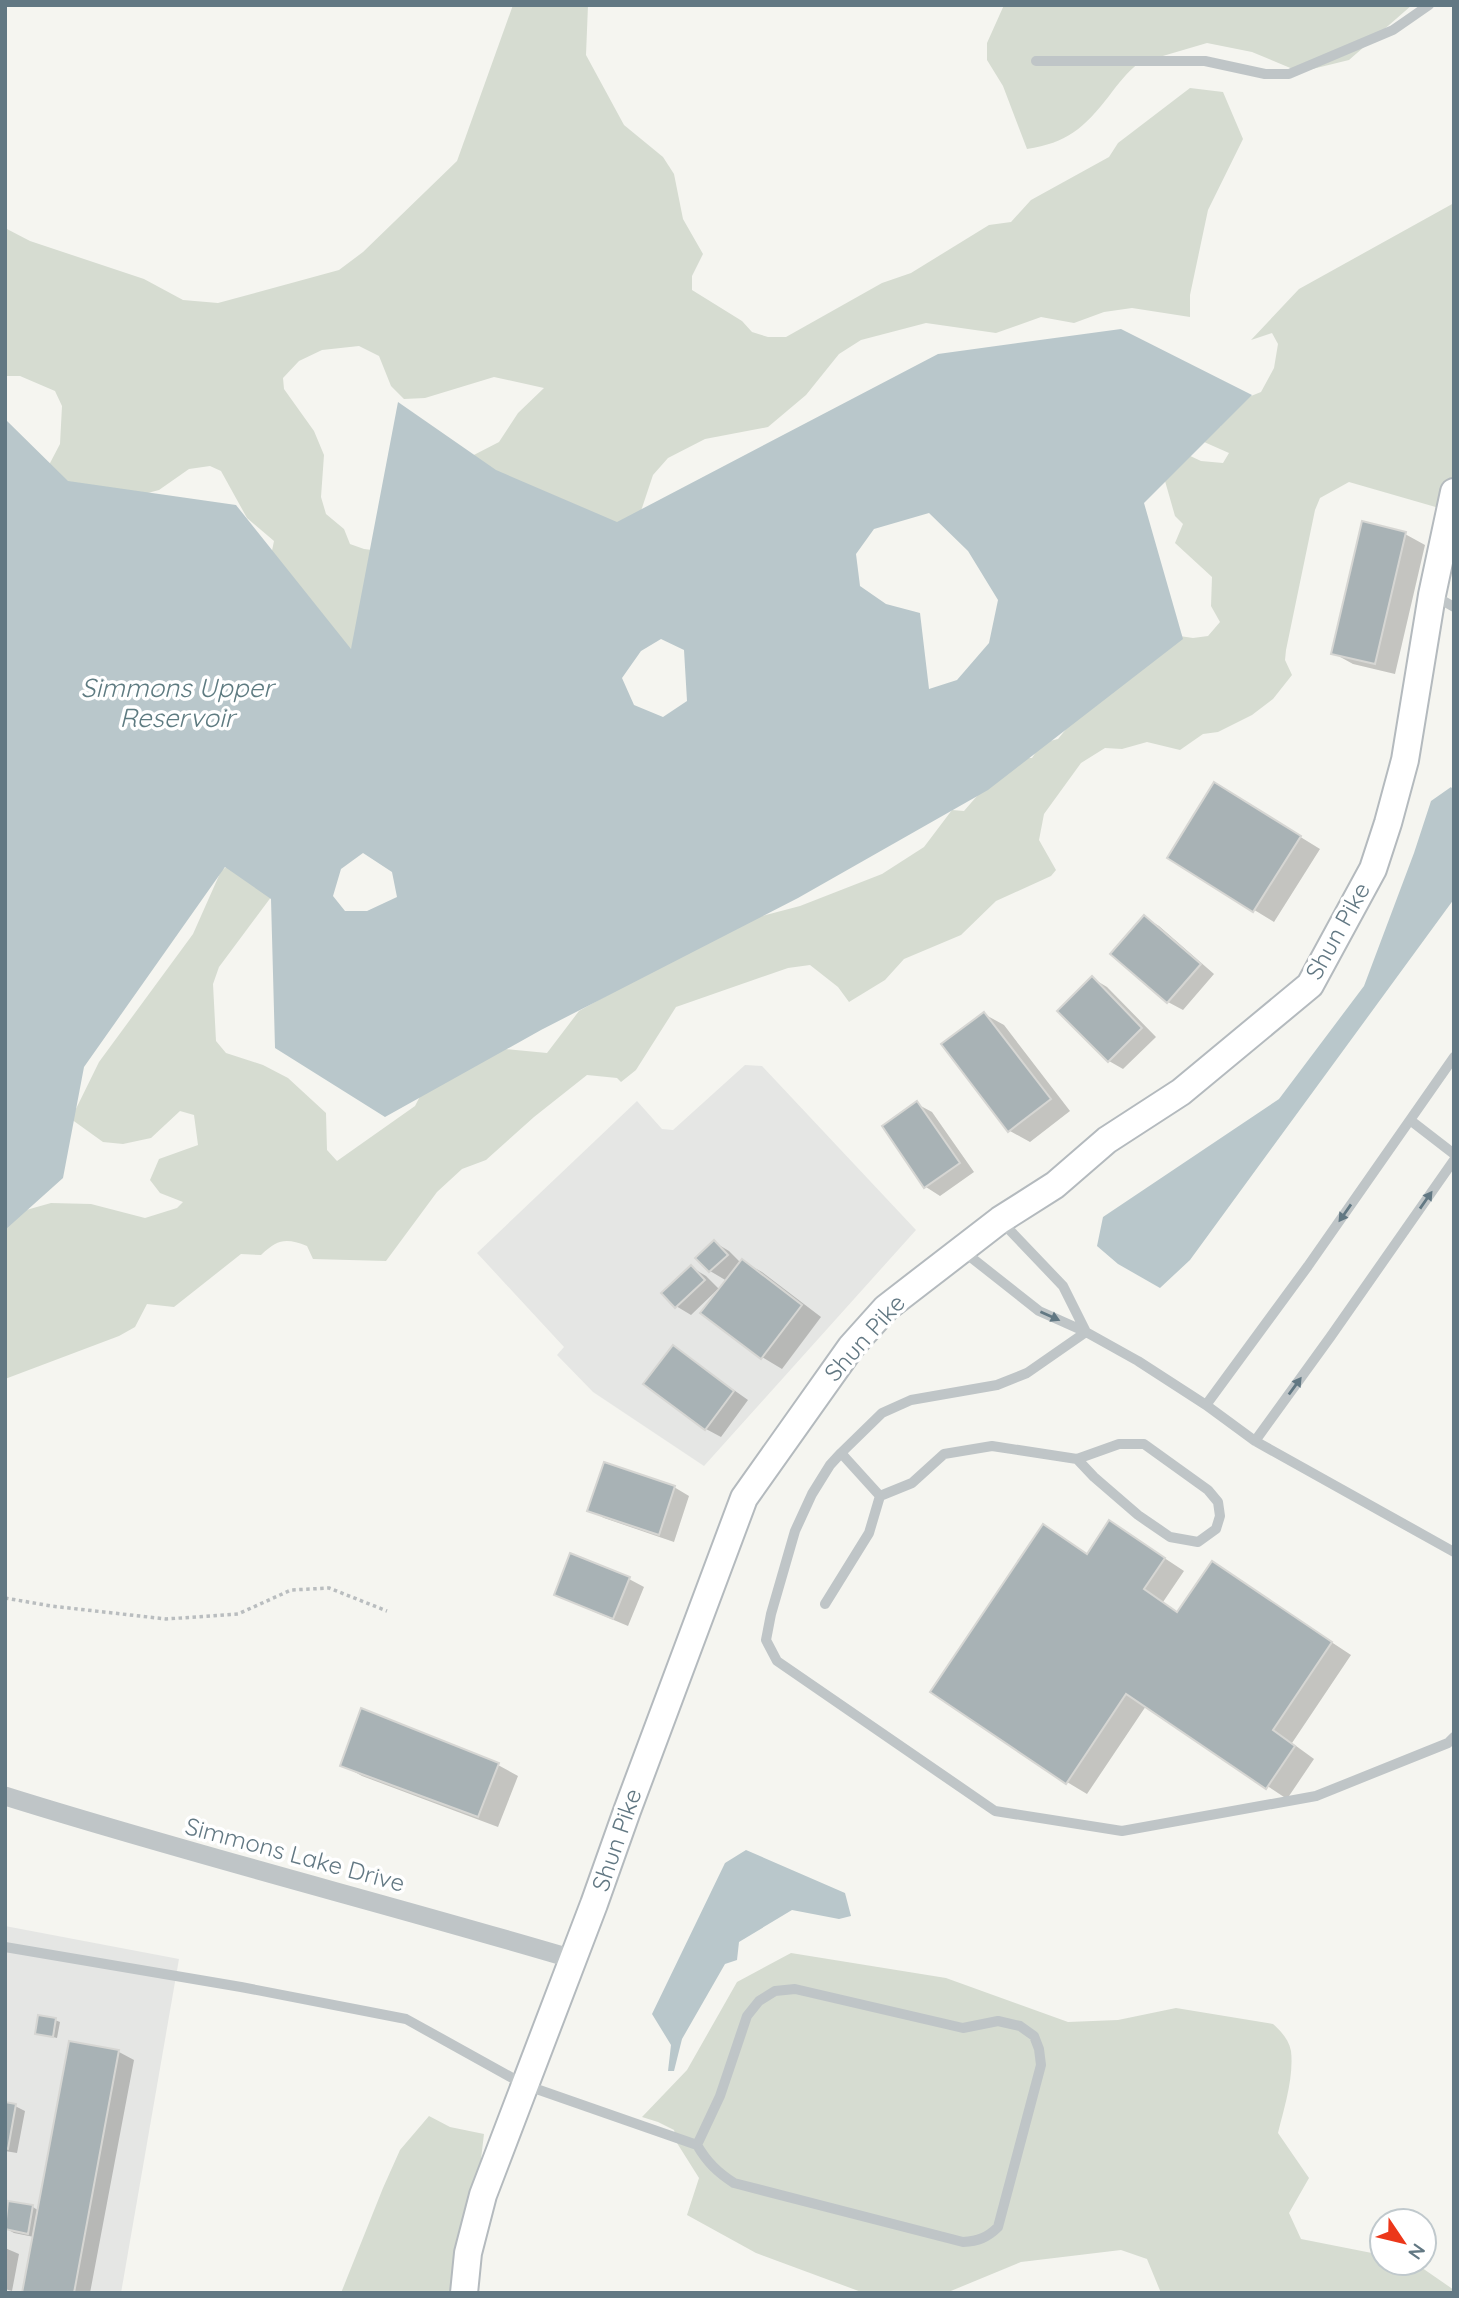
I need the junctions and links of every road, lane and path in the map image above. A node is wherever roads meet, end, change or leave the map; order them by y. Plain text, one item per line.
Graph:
1 (1429, 5) edge
2 (1036, 61) dead end
3 (1454, 492) edge
4 (1443, 601) edge
5 (1454, 1056) edge
6 (1410, 1120) junction
7 (1454, 1154) edge
8 (1454, 1160) edge
9 (1000, 1220) junction
10 (962, 1250) junction
11 (1086, 1332) junction
12 (1206, 1405) junction
13 (1255, 1441) junction
14 (841, 1453) junction
15 (1077, 1459) junction
16 (880, 1496) junction
17 (1454, 1552) edge
18 (5, 1598) edge
19 (825, 1604) dead end
20 (387, 1611) dead end
21 (1454, 1737) edge
22 (5, 1796) edge
23 (5, 1947) edge
24 (573, 1959) junction
25 (526, 2085) junction
26 (697, 2145) junction
27 (464, 2293) edge

1 - 2 lane
3 - 4 main road, Shun Pike
4 - 9 main road, Shun Pike
5 - 6 lane
6 - 7 lane
6 -> 12 lane
13 -> 8 lane
9 - 10 main road, Shun Pike
9 - 11 lane
10 -> 11 lane
10 - 24 main road, Shun Pike
11 - 12 lane
11 - 14 lane
12 - 13 lane
13 - 17 lane
14 - 16 lane
14 - 21 lane
15 - 15 lane
15 - 16 lane
16 - 19 lane
18 - 20 path
22 - 24 street, Simmons Lake Drive
23 - 25 lane
24 - 25 main road, Shun Pike
25 - 26 lane
25 - 27 main road, Shun Pike
26 - 26 lane

